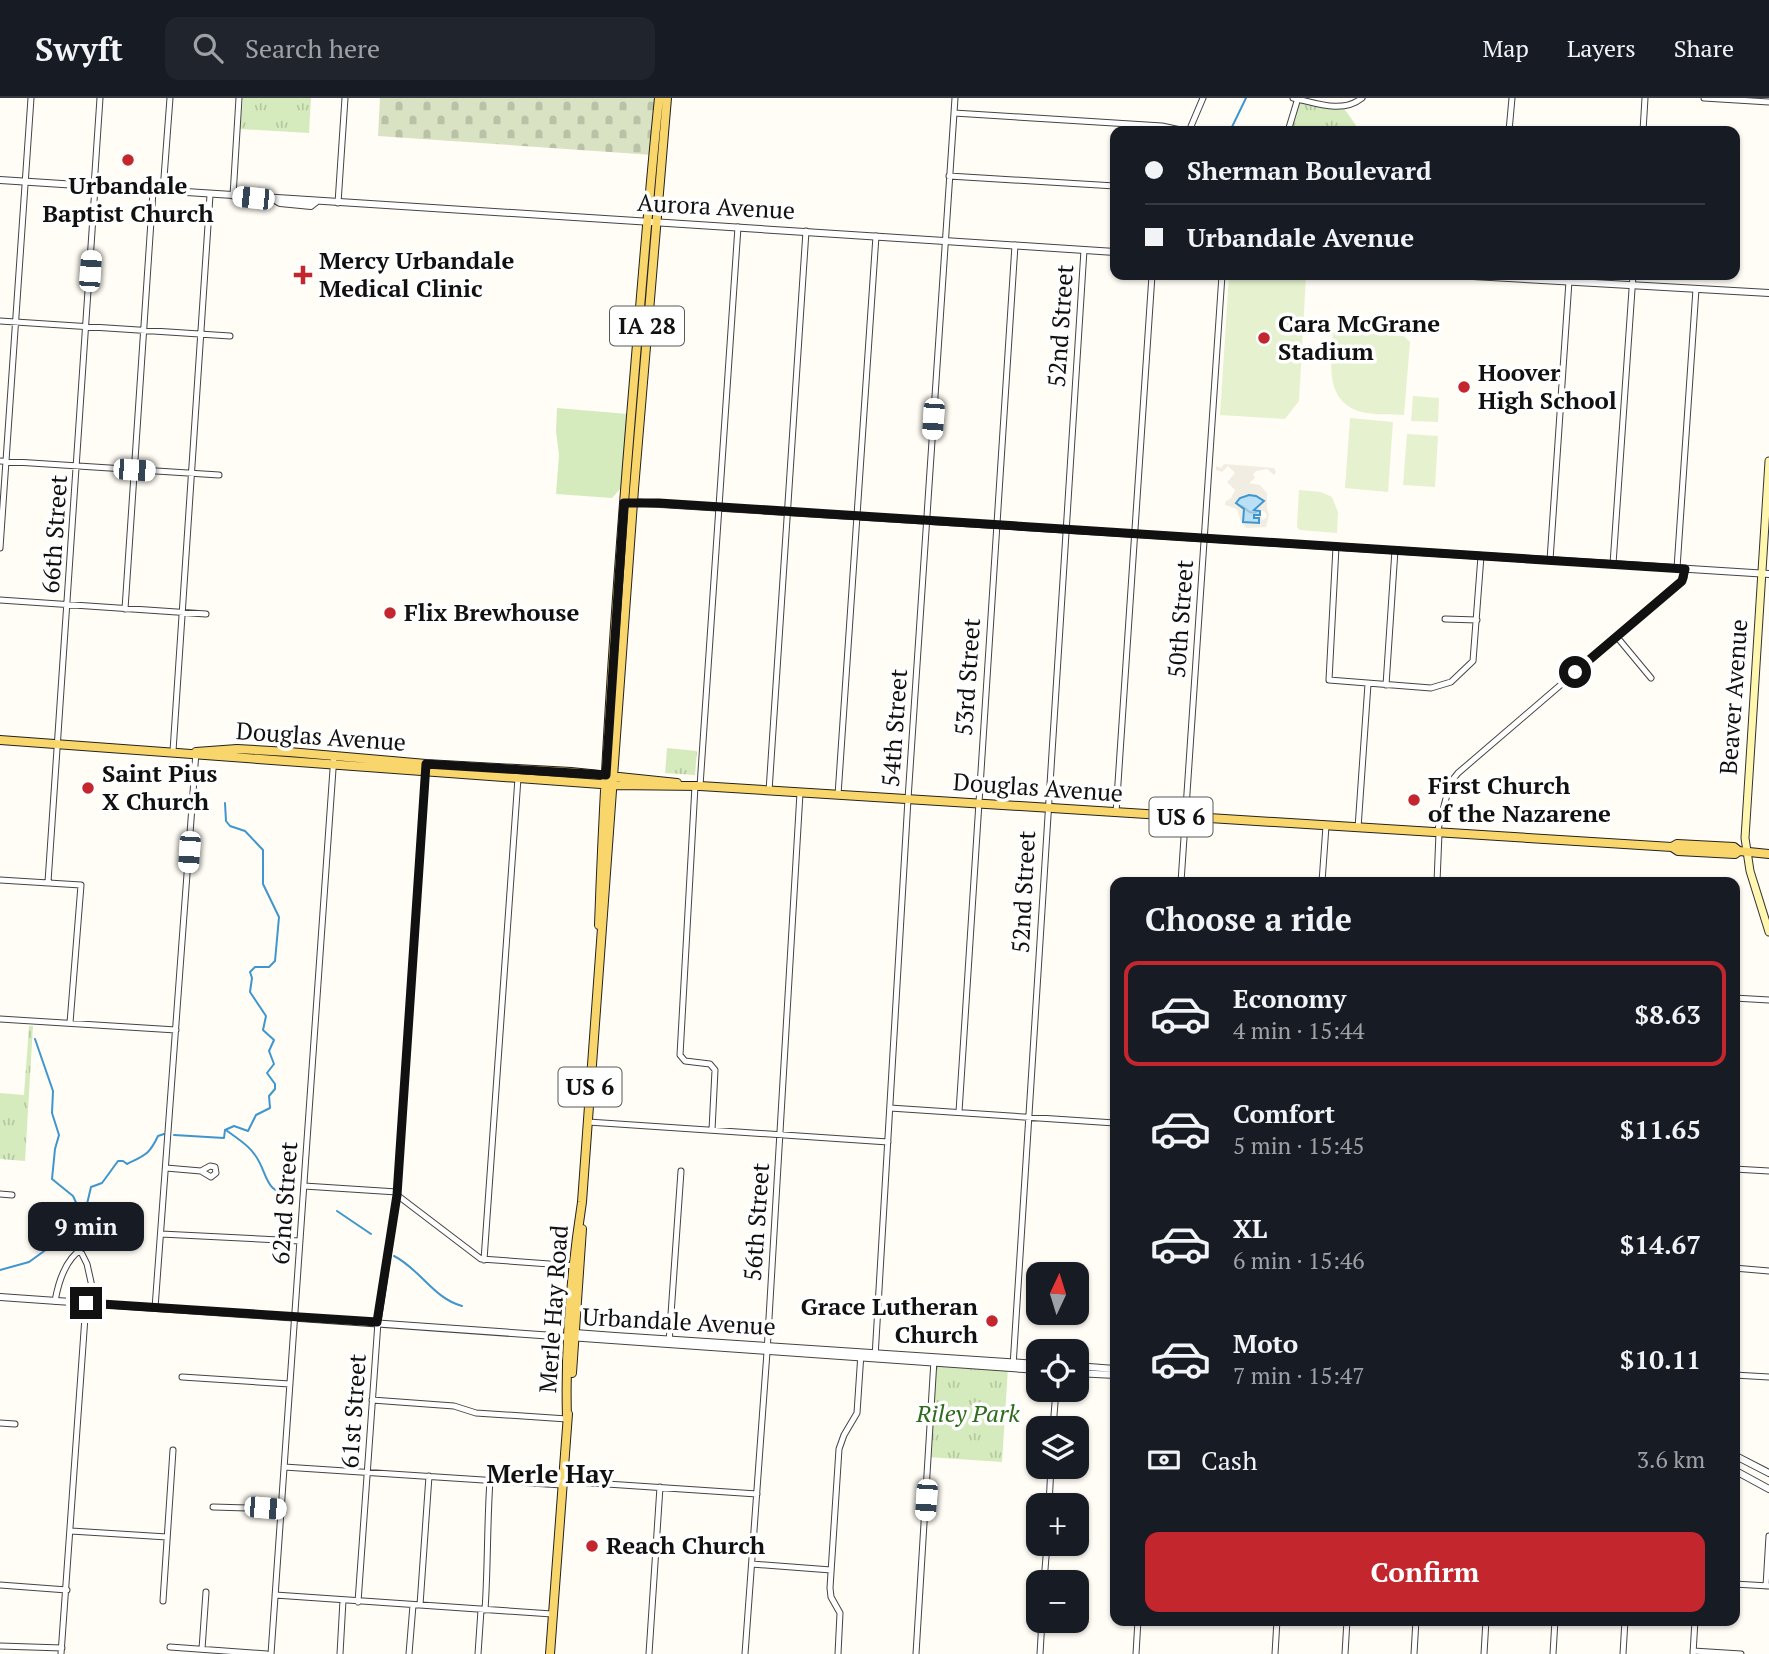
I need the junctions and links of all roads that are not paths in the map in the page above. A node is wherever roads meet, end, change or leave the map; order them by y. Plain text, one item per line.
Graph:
1 (31, 98) edge
2 (100, 98) edge
3 (170, 98) edge
4 (239, 98) edge
5 (345, 98) edge
6 (659, 98) edge
7 (667, 98) edge
8 (954, 98) edge
9 (1203, 98) edge
10 (1297, 98) edge
11 (1362, 98) edge
12 (1512, 98) edge
13 (1645, 98) edge
14 (1704, 98) edge
15 (1769, 102) edge
16 (954, 113) junction
17 (1162, 126) edge
18 (1189, 126) edge
19 (1289, 126) edge
20 (1509, 126) edge
21 (1643, 126) edge
22 (949, 176) junction
23 (0, 180) edge
24 (25, 182) junction
25 (94, 187) junction
26 (1110, 187) edge
27 (153, 191) junction
28 (163, 191) junction
29 (210, 195) junction
30 (233, 196) junction
31 (338, 203) junction
32 (651, 222) junction
33 (738, 227) junction
34 (806, 231) junction
35 (876, 236) junction
36 (945, 240) junction
37 (1015, 245) junction
38 (1084, 250) junction
39 (1110, 252) edge
40 (1152, 280) edge
41 (1222, 280) edge
42 (1555, 280) edge
43 (1633, 280) edge
44 (1569, 281) junction
45 (1633, 285) junction
46 (1696, 289) junction
47 (1769, 293) edge
48 (0, 321) edge
49 (15, 322) junction
50 (86, 327) junction
51 (144, 330) junction
52 (201, 334) junction
53 (230, 336) dead end
54 (3, 461) edge
55 (1769, 461) edge
56 (77, 466) junction
57 (134, 470) junction
58 (191, 473) junction
59 (219, 475) dead end
60 (629, 502) junction
61 (719, 507) junction
62 (788, 512) junction
63 (857, 516) junction
64 (926, 520) junction
65 (996, 525) junction
66 (1065, 529) junction
67 (1135, 534) junction
68 (1204, 538) junction
69 (1336, 547) junction
70 (0, 548) edge
71 (1395, 550) junction
72 (1481, 556) junction
73 (1550, 560) junction
74 (1613, 564) junction
75 (1676, 568) junction
76 (1685, 569) junction
77 (1765, 574) edge
78 (0, 600) edge
79 (67, 605) junction
80 (125, 608) junction
81 (182, 612) junction
82 (206, 614) dead end
83 (1445, 619) dead end
84 (1477, 620) junction
85 (1617, 636) junction
86 (1651, 678) dead end
87 (1368, 684) junction
88 (1386, 685) junction
89 (0, 740) edge
90 (58, 743) junction
91 (173, 751) junction
92 (195, 752) junction
93 (334, 760) junction
94 (426, 768) junction
95 (517, 773) junction
96 (610, 780) junction
97 (697, 786) junction
98 (769, 791) junction
99 (800, 793) junction
100 (838, 795) junction
101 (908, 799) junction
102 (977, 804) junction
103 (1047, 808) junction
104 (1116, 813) junction
105 (1185, 817) junction
106 (1326, 826) junction
107 (1358, 828) junction
108 (1438, 833) junction
109 (1742, 852) junction
110 (1769, 854) edge
111 (1181, 877) edge
112 (1322, 877) edge
113 (1437, 877) edge
114 (0, 880) edge
115 (48, 882) junction
116 (1769, 932) edge
117 (1740, 998) edge
118 (1769, 1000) edge
119 (0, 1019) edge
120 (70, 1023) junction
121 (176, 1030) junction
122 (890, 1108) junction
123 (959, 1112) junction
124 (1028, 1117) junction
125 (588, 1122) junction
126 (1110, 1123) edge
127 (712, 1130) junction
128 (780, 1135) junction
129 (888, 1142) junction
130 (166, 1168) junction
131 (1740, 1169) edge
132 (201, 1171) dead end
133 (681, 1171) dead end
134 (1769, 1171) edge
135 (304, 1186) junction
136 (0, 1194) edge
137 (397, 1194) junction
138 (12, 1195) dead end
139 (161, 1234) junction
140 (113, 1241) dead end
141 (300, 1241) junction
142 (79, 1250) junction
143 (484, 1260) junction
144 (577, 1266) junction
145 (1740, 1268) edge
146 (1769, 1270) edge
147 (93, 1291) dead end
148 (0, 1297) edge
149 (55, 1301) junction
150 (86, 1303) junction
151 (155, 1308) junction
152 (294, 1317) junction
153 (377, 1322) junction
154 (573, 1336) junction
155 (669, 1342) junction
156 (767, 1349) junction
157 (861, 1355) junction
158 (875, 1356) junction
159 (934, 1360) junction
160 (1026, 1364) edge
161 (1013, 1365) junction
162 (1089, 1367) edge
163 (1026, 1368) edge
164 (1110, 1369) edge
165 (1089, 1374) edge
166 (1110, 1375) edge
167 (1740, 1375) edge
168 (182, 1377) dead end
169 (1769, 1377) edge
170 (290, 1384) junction
171 (372, 1400) junction
172 (567, 1419) junction
173 (0, 1423) edge
174 (15, 1423) dead end
175 (173, 1450) dead end
176 (1740, 1458) edge
177 (284, 1467) junction
178 (367, 1472) junction
179 (1740, 1473) edge
180 (1769, 1473) edge
181 (429, 1476) junction
182 (490, 1480) junction
183 (562, 1483) junction
184 (660, 1487) junction
185 (1769, 1489) edge
186 (757, 1494) junction
187 (213, 1507) dead end
188 (281, 1509) junction
189 (71, 1531) junction
190 (1769, 1536) edge
191 (167, 1537) junction
192 (752, 1563) junction
193 (831, 1570) junction
194 (1740, 1584) edge
195 (0, 1585) edge
196 (1767, 1586) edge
197 (67, 1590) junction
198 (206, 1592) dead end
199 (275, 1595) junction
200 (343, 1600) junction
201 (163, 1601) dead end
202 (358, 1602) junction
203 (413, 1605) junction
204 (420, 1605) junction
205 (483, 1610) junction
206 (552, 1614) junction
207 (1138, 1626) edge
208 (1277, 1626) edge
209 (1347, 1626) edge
210 (1416, 1626) edge
211 (1486, 1626) edge
212 (1555, 1626) edge
213 (1625, 1626) edge
214 (1695, 1626) edge
215 (1041, 1633) edge
216 (0, 1646) edge
217 (170, 1647) dead end
218 (202, 1649) junction
219 (62, 1651) edge
220 (1693, 1653) edge
221 (269, 1654) edge
222 (340, 1654) edge
223 (409, 1654) edge
224 (478, 1654) edge
225 (550, 1654) edge
226 (649, 1654) edge
227 (745, 1654) edge
228 (838, 1654) edge
229 (916, 1654) edge
230 (1040, 1654) edge
231 (1136, 1654) edge
232 (1275, 1654) edge
233 (1345, 1654) edge
234 (1414, 1654) edge
235 (1484, 1654) edge
236 (1553, 1654) edge
237 (1623, 1654) edge
238 (1741, 1654) edge

1 - 24 street
2 - 25 street, 66th Street
3 - 28 street
4 - 30 street
5 - 31 street
6 - 32 main road, Merle Hay Road / IA 28
7 - 32 main road, Merle Hay Road / IA 28
8 - 16 street, 54th Street
9 - 18 street
10 - 11 street
10 - 19 street
12 - 20 street
13 - 21 street
14 - 15 street
16 - 17 street
16 - 22 street, 54th Street
22 - 26 street
22 - 36 street, 54th Street
23 - 24 street, Aurora Avenue
24 - 25 street, Aurora Avenue
24 - 49 street
25 - 27 street, Aurora Avenue
25 - 50 street, 66th Street
27 - 28 street, Aurora Avenue
27 - 51 street
28 - 29 street, Aurora Avenue
29 - 30 street, Aurora Avenue
29 - 52 street
30 - 31 street, Aurora Avenue
31 - 32 street, Aurora Avenue
32 - 33 street, Aurora Avenue
32 - 60 main road, Merle Hay Road / IA 28
33 - 34 street, Aurora Avenue
33 - 61 street
34 - 35 street, Aurora Avenue
34 - 62 street
35 - 36 street, Aurora Avenue
35 - 63 street
36 - 37 street, Aurora Avenue
36 - 64 street, 54th Street
37 - 38 street, Aurora Avenue
37 - 65 street, 53rd Street
38 - 39 street, Aurora Avenue
38 - 66 street, 52nd Street
40 - 67 street
41 - 68 street, 50th Street
42 - 44 street
43 - 45 street
44 - 45 street
44 - 73 street
45 - 46 street
45 - 74 street
46 - 47 street
46 - 75 street
48 - 49 street
49 - 50 street
49 - 54 street
50 - 51 street
50 - 56 street, 66th Street
51 - 52 street
51 - 57 street
52 - 53 street
52 - 58 street
54 - 56 street
54 - 70 street
55 - 77 main road, Beaver Avenue
56 - 57 street
56 - 79 street, 66th Street
57 - 58 street
57 - 80 street
58 - 59 street
58 - 81 street
60 - 61 street
60 - 96 main road, Merle Hay Road / IA 28
61 - 62 street
61 - 97 street
62 - 63 street
62 - 98 street
63 - 64 street
63 - 100 street
64 - 65 street
64 - 101 street, 54th Street
65 - 66 street
65 - 102 street, 53rd Street
66 - 67 street
66 - 103 street, 52nd Street
67 - 68 street
67 - 104 street
68 - 69 street
68 - 105 street, 50th Street
69 - 71 street
69 - 87 street
71 - 72 street
71 - 88 street
72 - 73 street
72 - 84 street
73 - 74 street
74 - 75 street
75 - 76 street
76 - 77 street
76 - 85 street
77 - 109 main road, Beaver Avenue
78 - 79 street
79 - 80 street
79 - 90 street, 66th Street
80 - 81 street
81 - 82 street
81 - 91 street
83 - 84 street
84 - 88 street
85 - 86 street
85 - 108 street
87 - 88 street
87 - 107 street
89 - 90 main road, Douglas Avenue
90 - 91 main road, Douglas Avenue
90 - 115 street, 66th Street
91 - 92 main road, Douglas Avenue
92 - 93 main road, Douglas Avenue
92 - 121 street
93 - 94 main road, Douglas Avenue
93 - 135 street, 62nd Street
94 - 95 main road, Douglas Avenue
94 - 137 street, 61st Street
95 - 96 main road, Douglas Avenue
95 - 143 street
96 - 97 main road, Douglas Avenue / US 6
96 - 125 main road, Merle Hay Road / US 6
97 - 98 main road, Douglas Avenue / US 6
97 - 127 street
98 - 99 main road, Douglas Avenue / US 6
99 - 100 main road, Douglas Avenue / US 6
99 - 128 street, 56th Street
100 - 101 main road, Douglas Avenue / US 6
101 - 102 main road, Douglas Avenue / US 6
101 - 122 street, 54th Street
102 - 103 main road, Douglas Avenue / US 6
102 - 123 street, 53rd Street
103 - 104 main road, Douglas Avenue / US 6
103 - 124 street, 52nd Street
104 - 105 main road, Douglas Avenue / US 6
105 - 106 main road, Douglas Avenue / US 6
105 - 111 street, 50th Street
106 - 107 main road, Douglas Avenue / US 6
106 - 112 street
107 - 108 main road, Douglas Avenue / US 6
108 - 109 main road, Douglas Avenue / US 6
108 - 113 street
109 - 110 main road, Douglas Avenue / US 6
109 - 116 main road, Beaver Avenue
114 - 115 street
115 - 120 street
117 - 118 street
119 - 120 street
120 - 121 street
121 - 130 street
122 - 123 street
122 - 129 street, 54th Street
123 - 124 street
124 - 126 street
124 - 161 street, 52nd Street
125 - 127 street
125 - 144 main road, Merle Hay Road / US 6
127 - 128 street
128 - 129 street
128 - 156 street, 56th Street
129 - 158 street, 54th Street
130 - 132 street
130 - 139 street
131 - 134 street
133 - 155 street
135 - 137 street
135 - 141 street, 62nd Street
136 - 138 street
137 - 143 street
137 - 153 street, 61st Street
139 - 141 street
139 - 151 street
140 - 142 street
141 - 152 street, 62nd Street
142 - 147 street
142 - 149 street
143 - 144 street
144 - 154 main road, Merle Hay Road / US 6
145 - 146 street
148 - 149 street, Urbandale Avenue
149 - 150 street, Urbandale Avenue
150 - 151 street, Urbandale Avenue
150 - 189 street
151 - 152 street, Urbandale Avenue
152 - 153 street, Urbandale Avenue
152 - 170 street, 62nd Street
153 - 154 street, Urbandale Avenue
153 - 171 street, 61st Street
154 - 155 street, Urbandale Avenue
154 - 172 main road, Merle Hay Road / US 6
155 - 156 street, Urbandale Avenue
156 - 157 street, Urbandale Avenue
156 - 186 street, 56th Street
157 - 158 street, Urbandale Avenue
157 - 193 street
158 - 159 street, Urbandale Avenue
159 - 161 street, Urbandale Avenue
159 - 229 street
160 - 161 street, Urbandale Avenue
161 - 163 street, Urbandale Avenue
162 - 164 street
165 - 166 street
167 - 169 street
168 - 170 street
170 - 177 street, 62nd Street
171 - 172 street
171 - 178 street, 61st Street
172 - 183 main road, Merle Hay Road / US 6
173 - 174 street
175 - 191 street
176 - 180 street
177 - 178 street
177 - 188 street, 62nd Street
178 - 181 street
178 - 202 street, 61st Street
179 - 185 street
181 - 182 street
181 - 204 street
182 - 183 street
182 - 205 street
183 - 184 street
183 - 206 main road, Merle Hay Road / US 6
184 - 186 street
184 - 226 street
186 - 192 street, 56th Street
187 - 188 street
188 - 199 street, 62nd Street
189 - 191 street
189 - 197 street
190 - 196 street
191 - 201 street
192 - 193 street
192 - 227 street, 56th Street
193 - 228 street
194 - 196 street
195 - 197 street
197 - 219 street
198 - 218 street
199 - 200 street
199 - 221 street, 62nd Street
200 - 202 street
200 - 222 street
202 - 203 street
203 - 204 street
203 - 223 street
204 - 205 street
205 - 206 street
205 - 224 street
206 - 225 main road, Merle Hay Road / US 6
207 - 231 street
208 - 232 street
209 - 233 street
210 - 234 street
211 - 235 street
212 - 236 street
213 - 237 street
214 - 220 street
215 - 230 street
216 - 219 street
217 - 218 street
218 - 221 street
220 - 238 street

